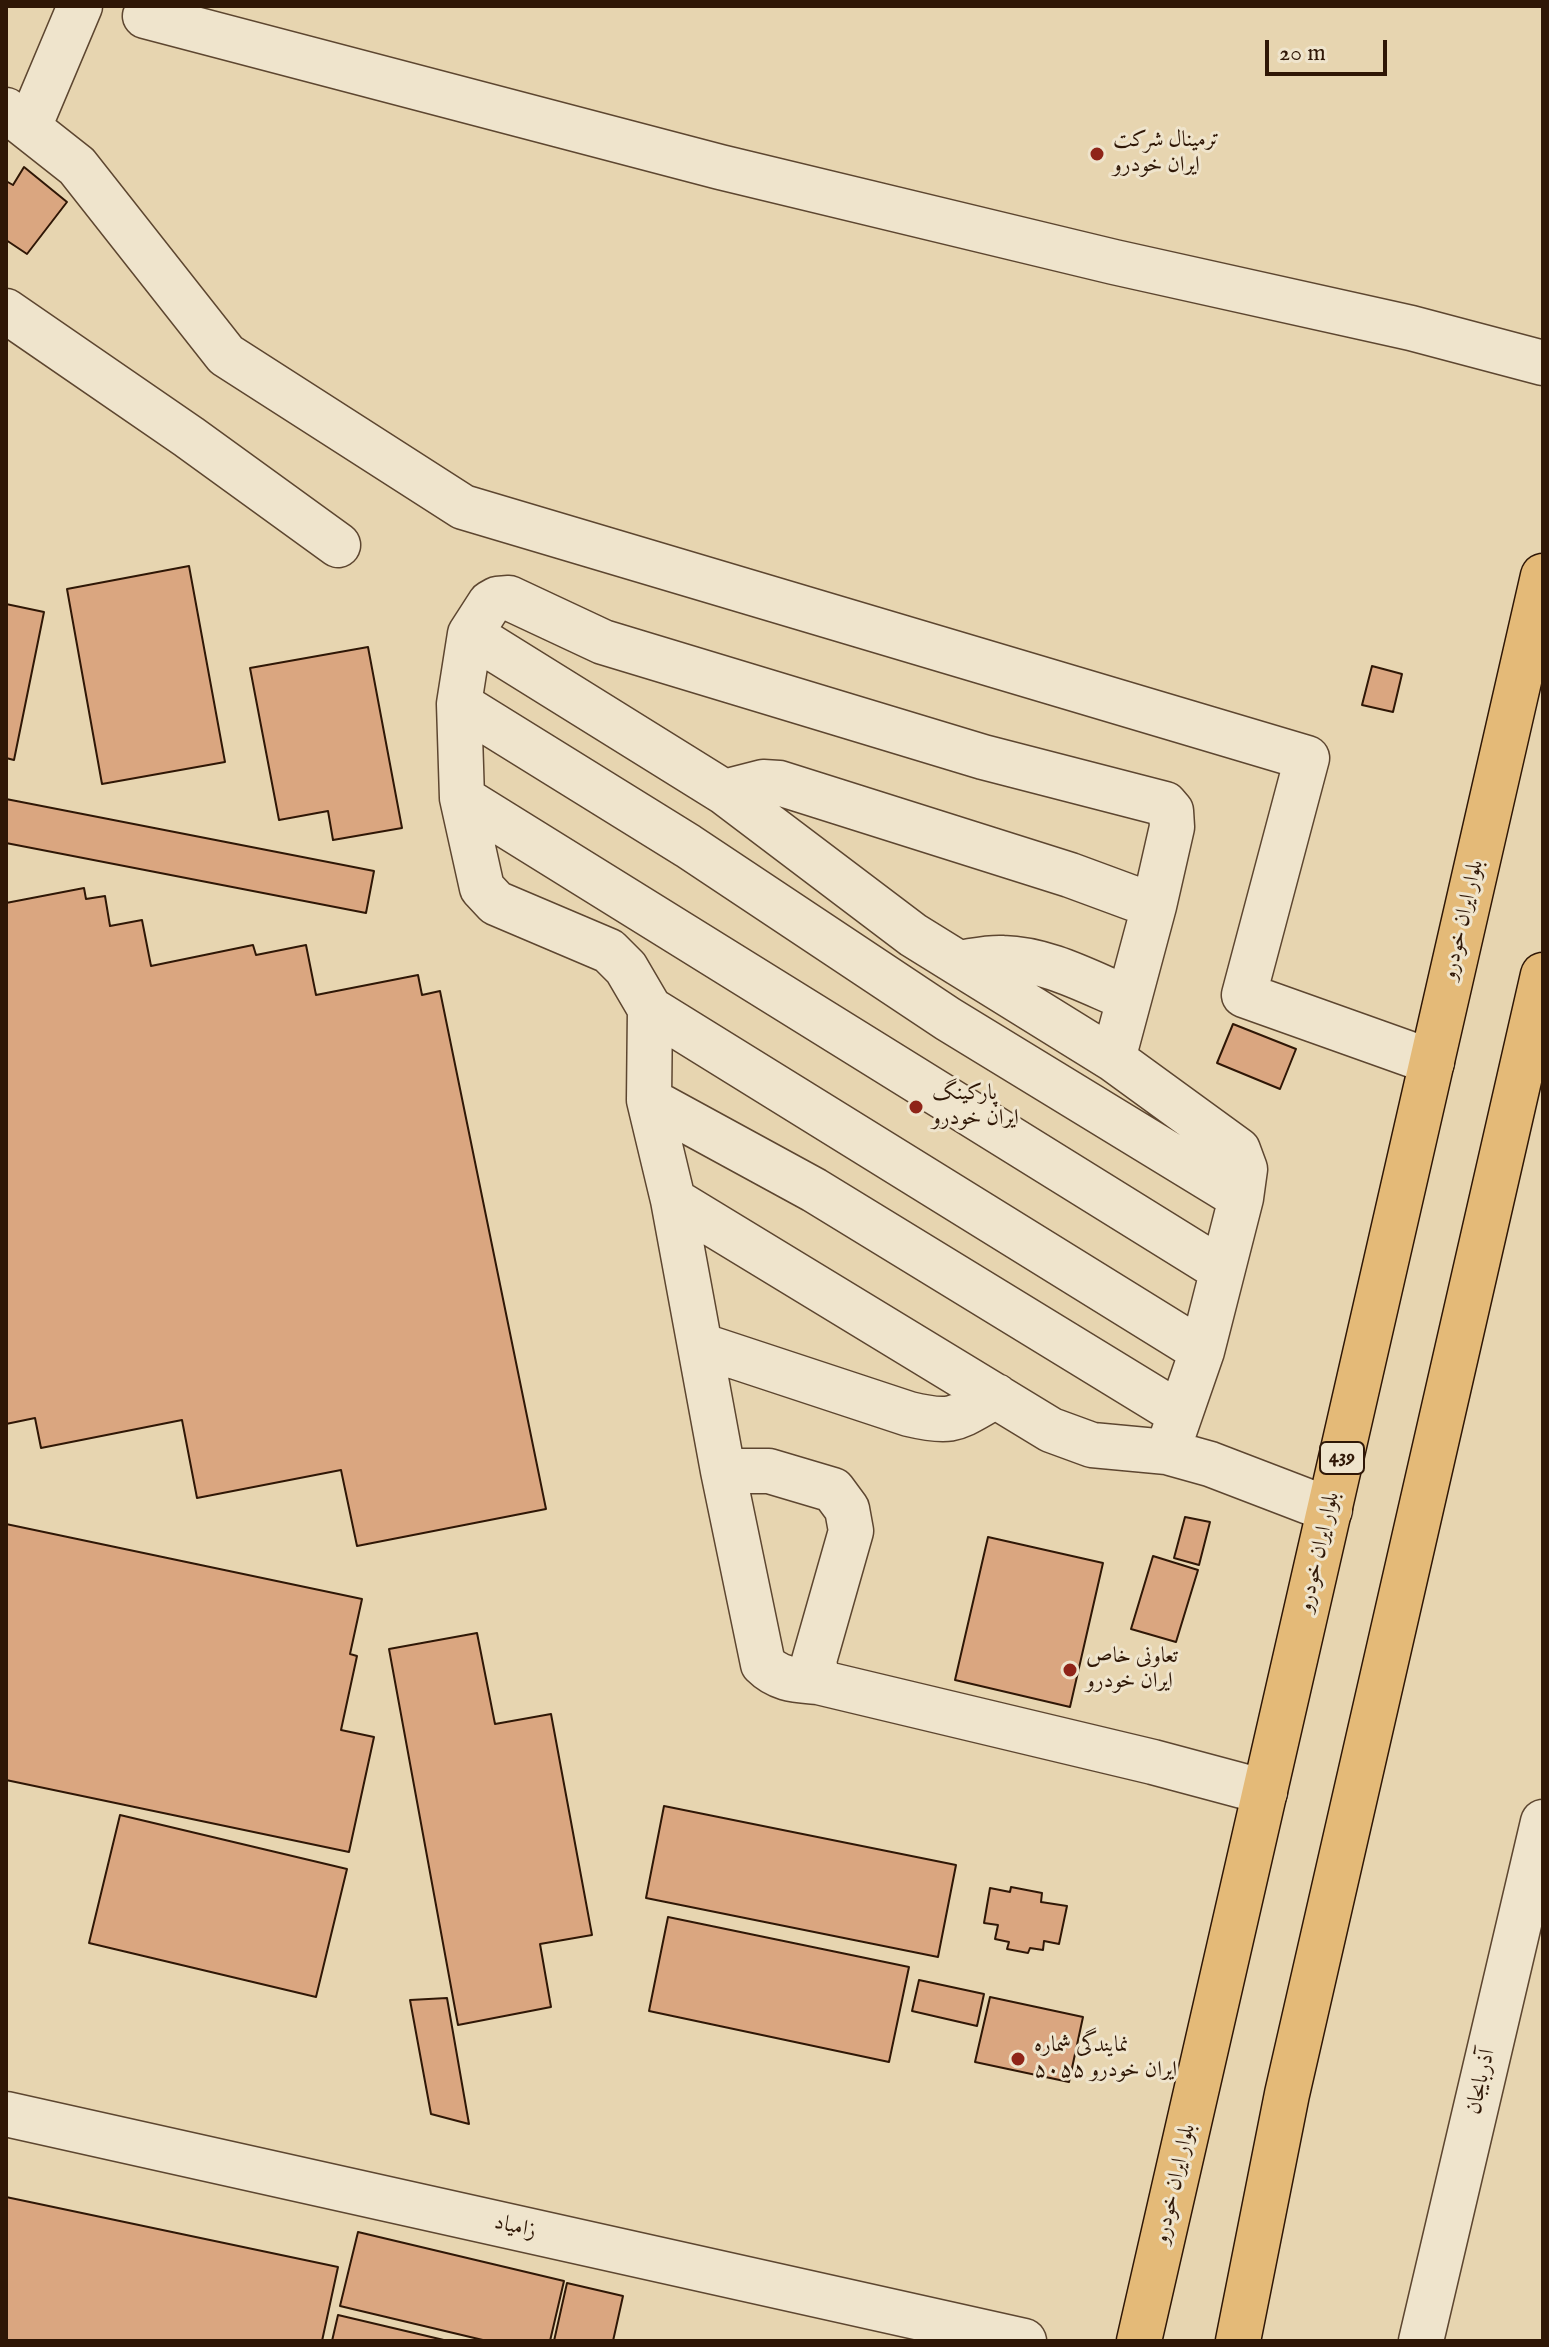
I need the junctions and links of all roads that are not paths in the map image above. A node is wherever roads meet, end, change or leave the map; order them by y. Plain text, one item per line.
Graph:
1 (79, 8) edge
2 (145, 16) dead end
3 (18, 118) edge
4 (6, 311) edge
5 (1543, 363) edge
6 (338, 545) dead end
7 (1543, 576) edge
8 (470, 634) junction
9 (459, 704) junction
10 (724, 792) junction
11 (462, 798) junction
12 (1154, 906) junction
13 (958, 963) junction
14 (1543, 975) edge
15 (1129, 999) junction
16 (650, 1009) junction
17 (1113, 1059) junction
18 (1432, 1062) junction
19 (649, 1100) junction
20 (1241, 1198) junction
21 (673, 1200) junction
22 (1222, 1270) junction
23 (700, 1345) junction
24 (1202, 1351) junction
25 (996, 1396) junction
26 (1174, 1433) junction
27 (723, 1471) junction
28 (1330, 1510) junction
29 (818, 1682) junction
30 (1265, 1792) junction
31 (1543, 1822) edge
32 (6, 2114) edge
33 (1024, 2341) edge
34 (1139, 2341) edge
35 (1238, 2341) edge
36 (1421, 2341) edge

1 - 3 street
2 - 5 street
3 - 18 street
4 - 6 street
7 - 18 main road, بلوار ایران خودرو / 439
8 - 9 street
8 - 10 street
8 - 12 street
9 - 11 street
9 - 20 street
10 - 12 street
10 - 13 street
11 - 16 street
11 - 22 street
12 - 15 street
13 - 15 street
13 - 17 street
14 - 35 main road
15 - 17 street
16 - 19 street
16 - 24 street
17 - 20 street
18 - 28 main road, بلوار ایران خودرو / 439
19 - 21 street
19 - 26 street
20 - 22 street
21 - 23 street
21 - 25 street
22 - 24 street
23 - 25 street
23 - 27 street
24 - 26 street
25 - 26 street
26 - 28 street
27 - 29 street
27 - 29 street
28 - 30 main road, بلوار ایران خودرو / 439
29 - 30 street
30 - 34 main road, بلوار ایران خودرو / 439
31 - 36 street, آذربایجان
32 - 33 street, زامیاد

